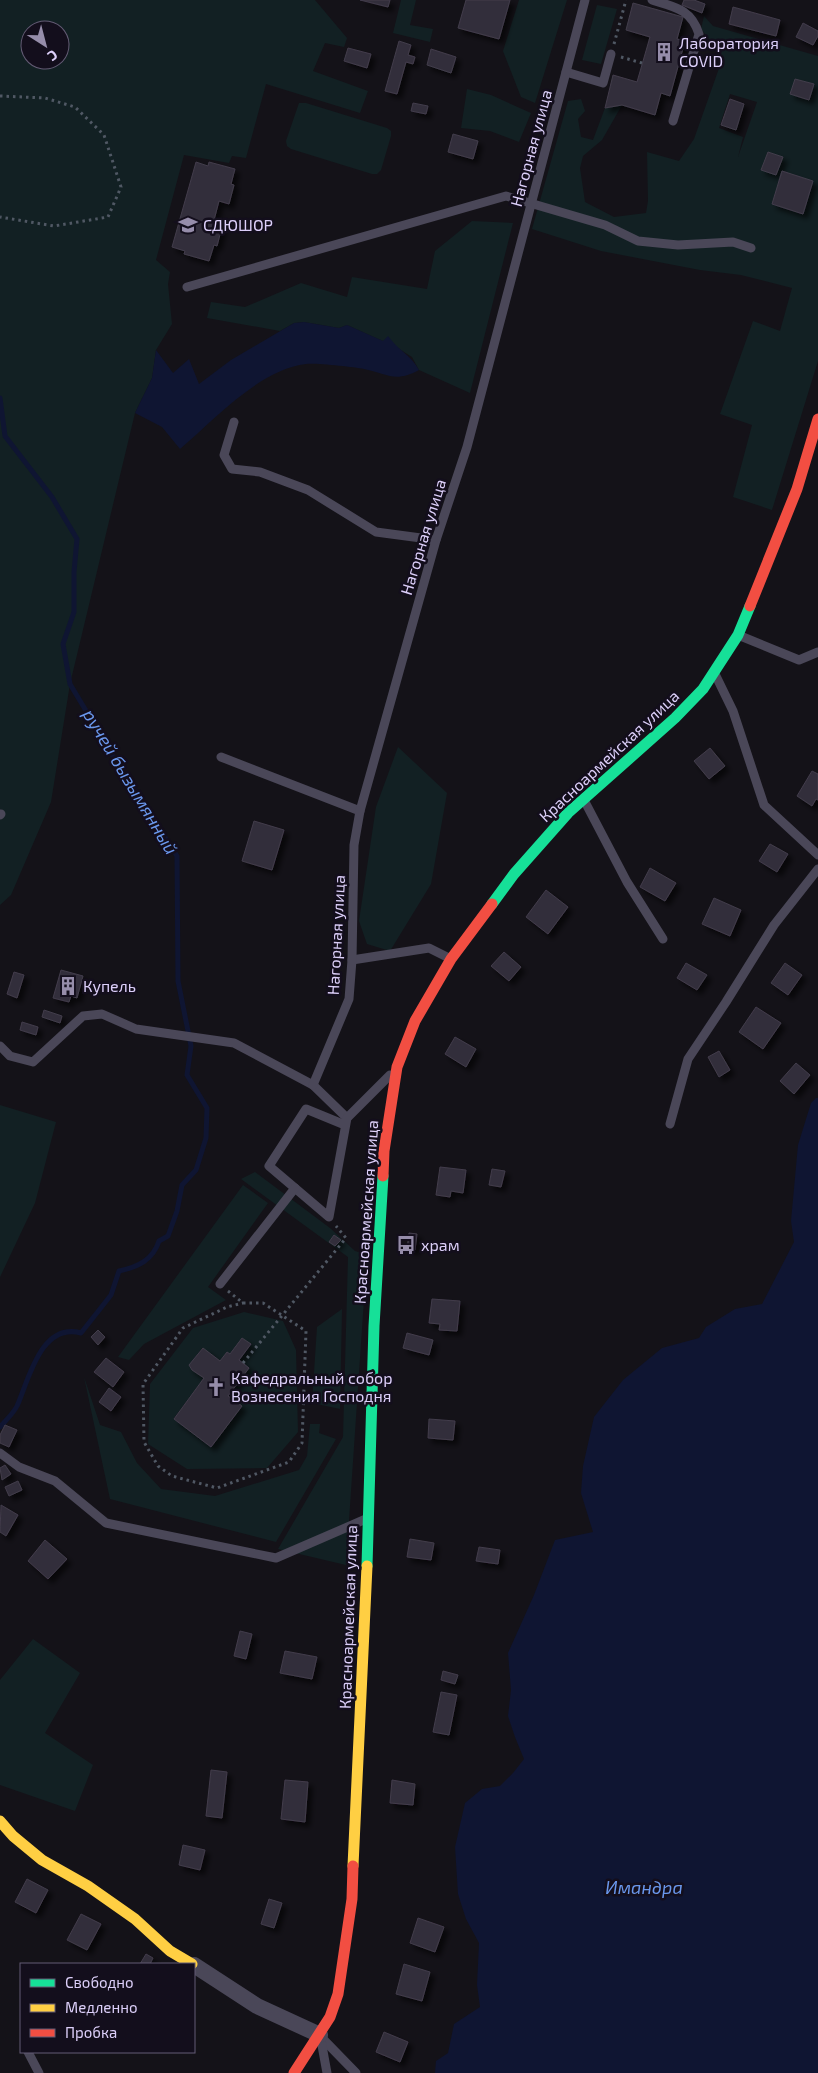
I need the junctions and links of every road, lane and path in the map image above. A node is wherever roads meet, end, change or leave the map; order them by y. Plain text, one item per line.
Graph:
1 (585, 0) edge
2 (626, 0) edge
3 (652, 0) edge
4 (611, 54) junction
5 (642, 63) dead end
6 (566, 72) junction
7 (0, 96) edge
8 (673, 120) dead end
9 (532, 204) junction
10 (0, 217) edge
11 (751, 248) dead end
12 (187, 287) dead end
13 (818, 419) edge
14 (234, 422) dead end
15 (436, 540) junction
16 (738, 635) junction
17 (818, 652) edge
18 (714, 672) junction
19 (221, 757) dead end
20 (584, 800) junction
21 (360, 811) junction
22 (818, 855) edge
23 (818, 869) edge
24 (663, 939) dead end
25 (352, 960) junction
26 (451, 960) junction
27 (0, 1046) edge
28 (397, 1067) junction
29 (313, 1084) junction
30 (346, 1122) junction
31 (670, 1124) dead end
32 (296, 1188) junction
33 (329, 1217) junction
34 (220, 1284) joint
35 (243, 1303) junction
36 (282, 1316) junction
37 (243, 1363) dead end
38 (0, 1453) edge
39 (369, 1518) junction
40 (0, 1821) edge
41 (190, 1963) edge
42 (195, 1966) edge
43 (320, 2035) junction
44 (29, 2053) edge
45 (353, 2072) edge
46 (39, 2073) edge
47 (294, 2073) edge
48 (327, 2073) edge

1 - 6 lane, Нагорная улица
2 - 4 path
3 - 8 lane
4 - 5 path
4 - 6 lane
6 - 9 lane, Нагорная улица
7 - 10 path
9 - 11 lane
9 - 12 lane
9 - 15 lane, Нагорная улица
13 - 16 street, Красноармейская улица
14 - 15 lane
15 - 21 lane, Нагорная улица
16 - 17 lane
16 - 18 street, Красноармейская улица
18 - 20 street, Красноармейская улица
18 - 22 lane
19 - 21 lane
20 - 24 lane
20 - 26 street, Красноармейская улица
21 - 25 lane, Нагорная улица
23 - 31 lane
25 - 26 lane
25 - 29 lane, Нагорная улица
26 - 28 street, Красноармейская улица
27 - 29 lane
28 - 30 lane
28 - 39 street, Красноармейская улица
29 - 30 lane
30 - 32 lane
30 - 33 lane
32 - 33 lane
32 - 34 lane
33 - 36 path
34 - 35 path
35 - 36 path
35 - 36 path
36 - 37 path
38 - 39 lane
39 - 43 street, Красноармейская улица
40 - 41 street
42 - 43 street
43 - 45 lane
43 - 47 street, Красноармейская улица
43 - 48 lane
44 - 46 lane

